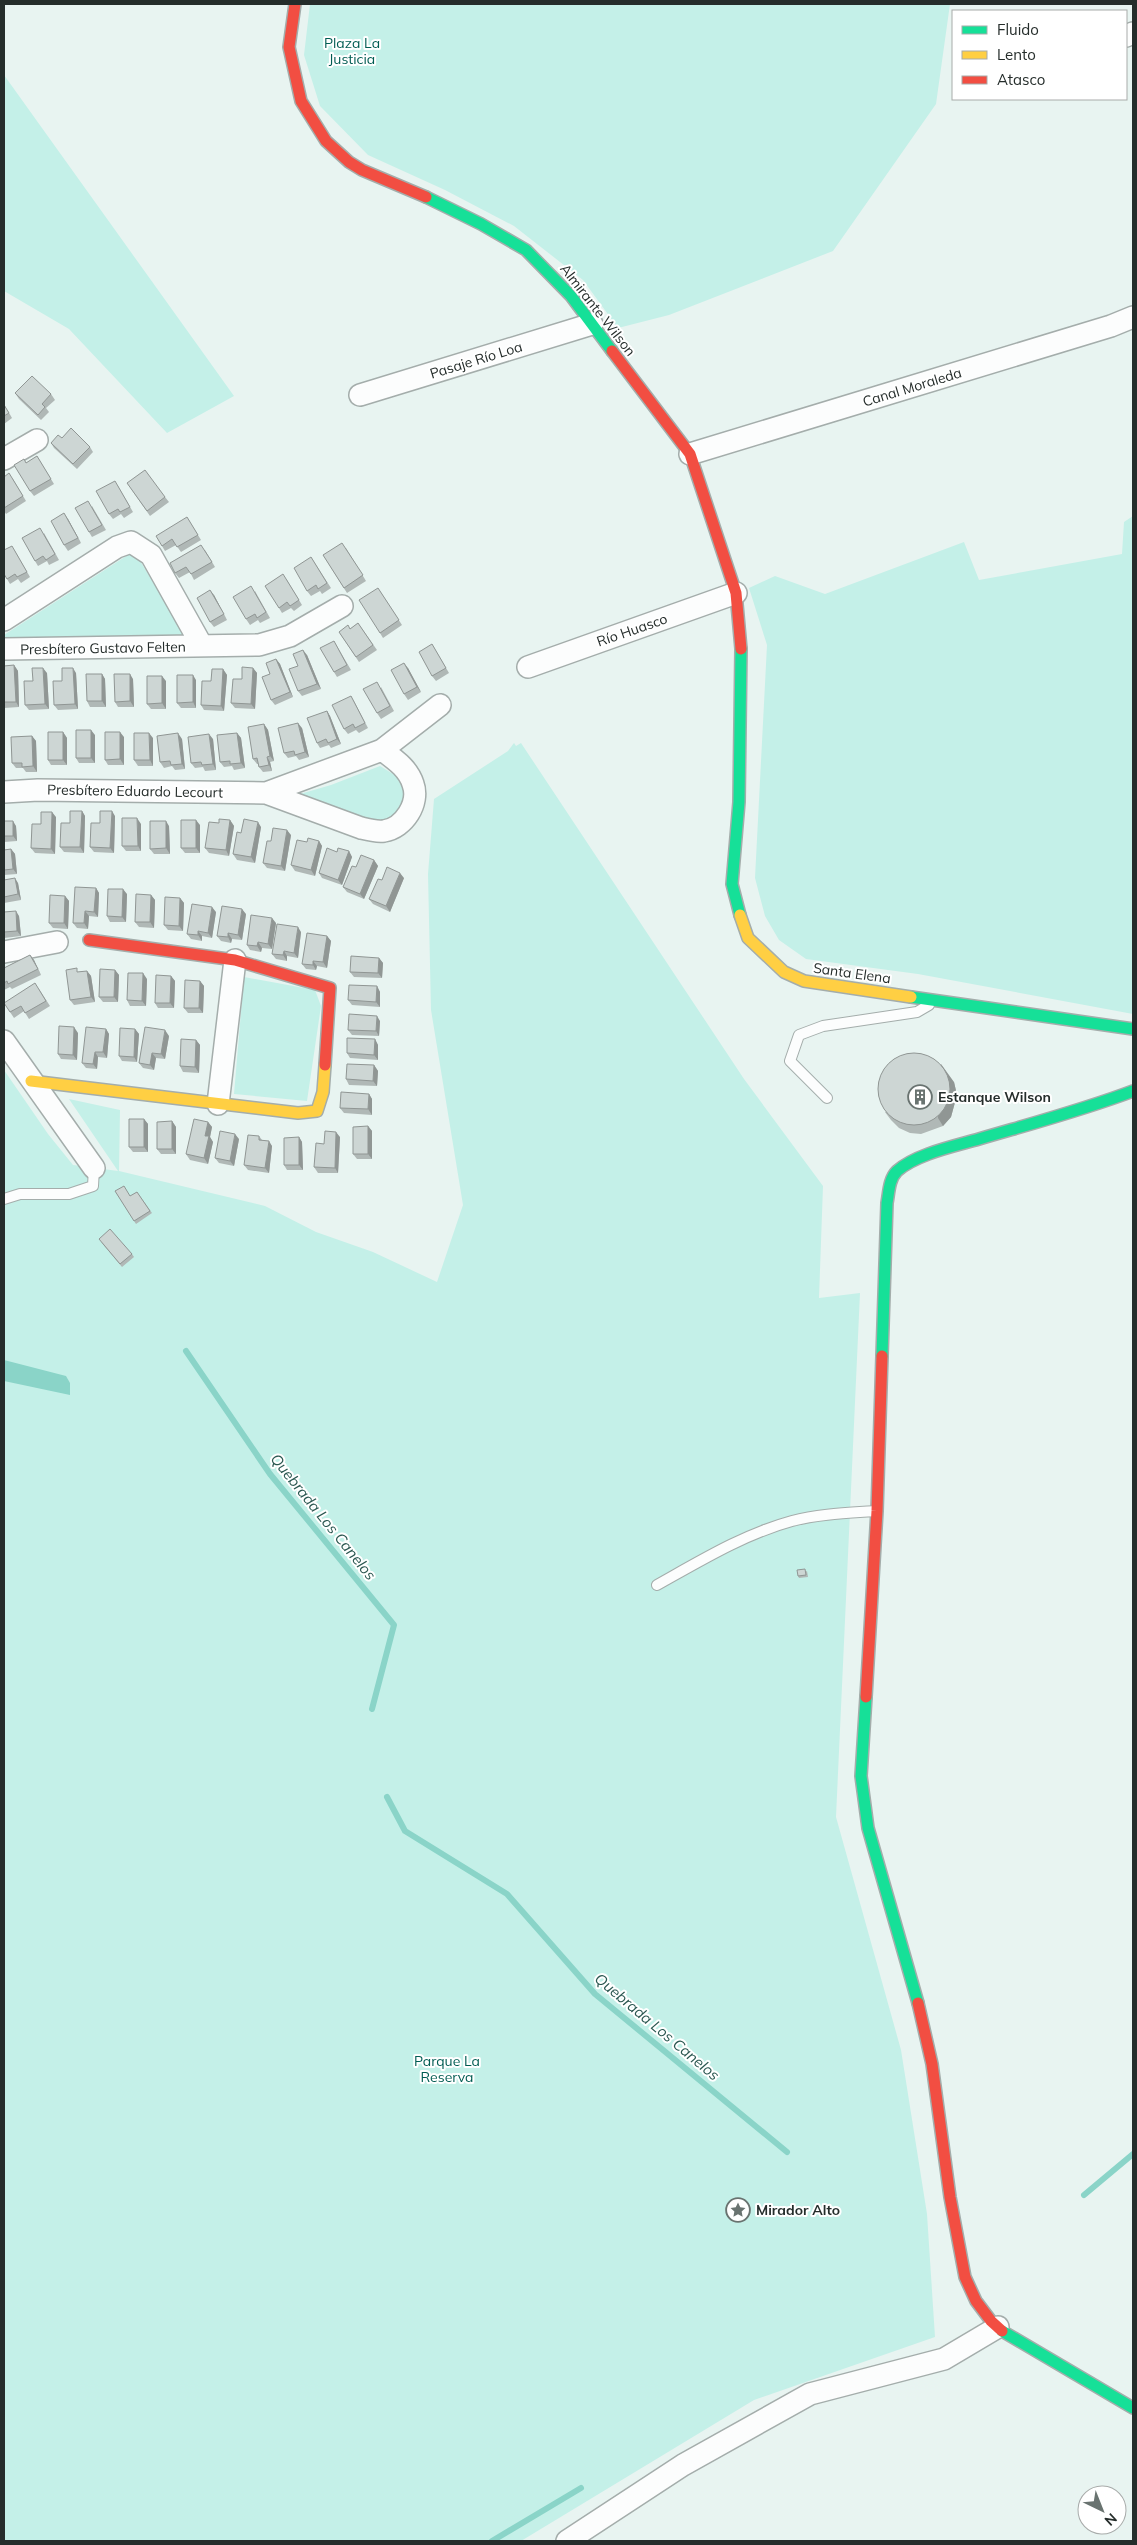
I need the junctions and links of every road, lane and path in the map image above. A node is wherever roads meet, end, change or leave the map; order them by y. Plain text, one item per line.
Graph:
1 (295, 4) edge
2 (1133, 316) edge
3 (592, 324) junction
4 (360, 395) dead end
5 (37, 440) dead end
6 (690, 454) junction
7 (4, 459) edge
8 (736, 593) junction
9 (342, 606) dead end
10 (4, 620) edge
11 (202, 646) junction
12 (4, 649) edge
13 (528, 666) dead end
14 (440, 706) dead end
15 (382, 750) junction
16 (4, 792) edge
17 (266, 793) junction
18 (89, 940) dead end
19 (57, 942) dead end
20 (4, 952) edge
21 (235, 960) junction
22 (939, 1000) junction
23 (1133, 1029) edge
24 (4, 1041) edge
25 (31, 1081) junction
26 (1133, 1091) edge
27 (828, 1098) dead end
28 (218, 1104) junction
29 (94, 1168) joint
30 (4, 1199) edge
31 (877, 1511) junction
32 (656, 1585) dead end
33 (998, 2327) junction
34 (1133, 2408) edge
35 (567, 2541) edge

1 - 3 street, Almirante Wilson
2 - 6 street, Canal Moraleda
3 - 4 street, Pasaje Río Loa
3 - 6 street, Almirante Wilson
5 - 7 street
6 - 8 street, Almirante Wilson
8 - 13 street, Río Huasco
8 - 22 street, Santa Elena
9 - 11 street, Presbítero Gustavo Felten
10 - 11 street
11 - 12 street, Presbítero Gustavo Felten
14 - 15 street
15 - 17 street, Presbítero Eduardo Lecourt
15 - 17 street, Presbítero Eduardo Lecourt
16 - 17 street, Presbítero Eduardo Lecourt
18 - 21 street
19 - 20 street
21 - 28 street
21 - 28 street
22 - 23 street, Santa Elena
22 - 27 lane
24 - 25 street
25 - 28 street
25 - 29 street
26 - 31 street
29 - 30 lane
31 - 32 lane
31 - 33 street
33 - 34 street
33 - 35 street

